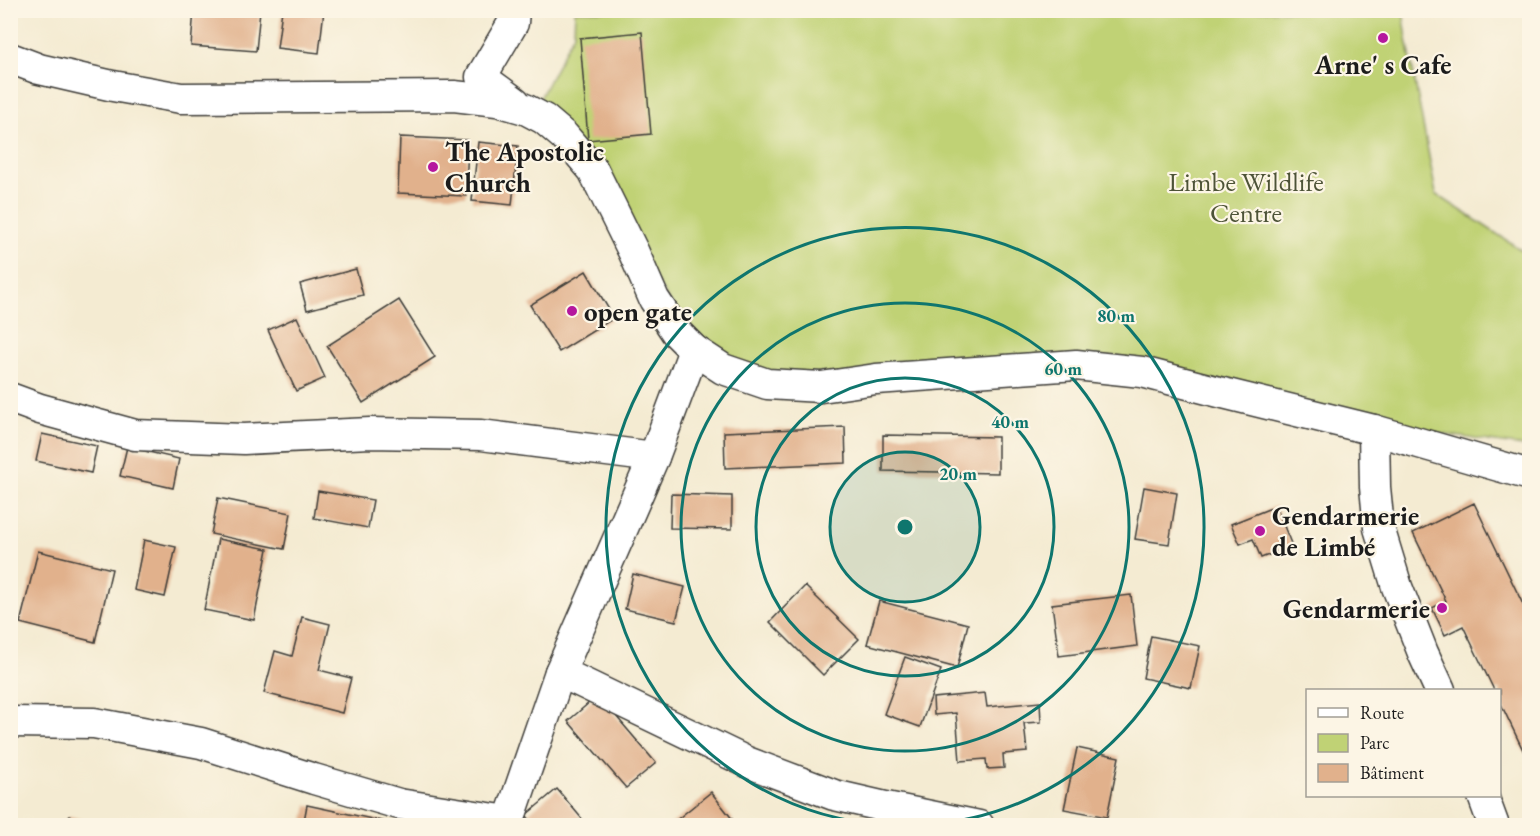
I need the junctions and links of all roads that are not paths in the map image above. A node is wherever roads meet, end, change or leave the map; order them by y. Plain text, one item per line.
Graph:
1 (513, 17) edge
2 (10, 58) edge
3 (525, 109) junction
4 (694, 350) junction
5 (10, 398) edge
6 (1374, 430) junction
7 (654, 457) junction
8 (1526, 472) edge
9 (560, 672) junction
10 (1440, 689) edge
11 (10, 722) edge
12 (1484, 797) edge
13 (507, 823) edge
14 (979, 825) edge
15 (1494, 825) edge

1 - 3 street
2 - 3 street
3 - 4 street
4 - 6 street
4 - 7 street
5 - 7 street
6 - 8 street
6 - 10 street
7 - 9 street
9 - 13 street
9 - 14 street
11 - 13 street
12 - 15 street

